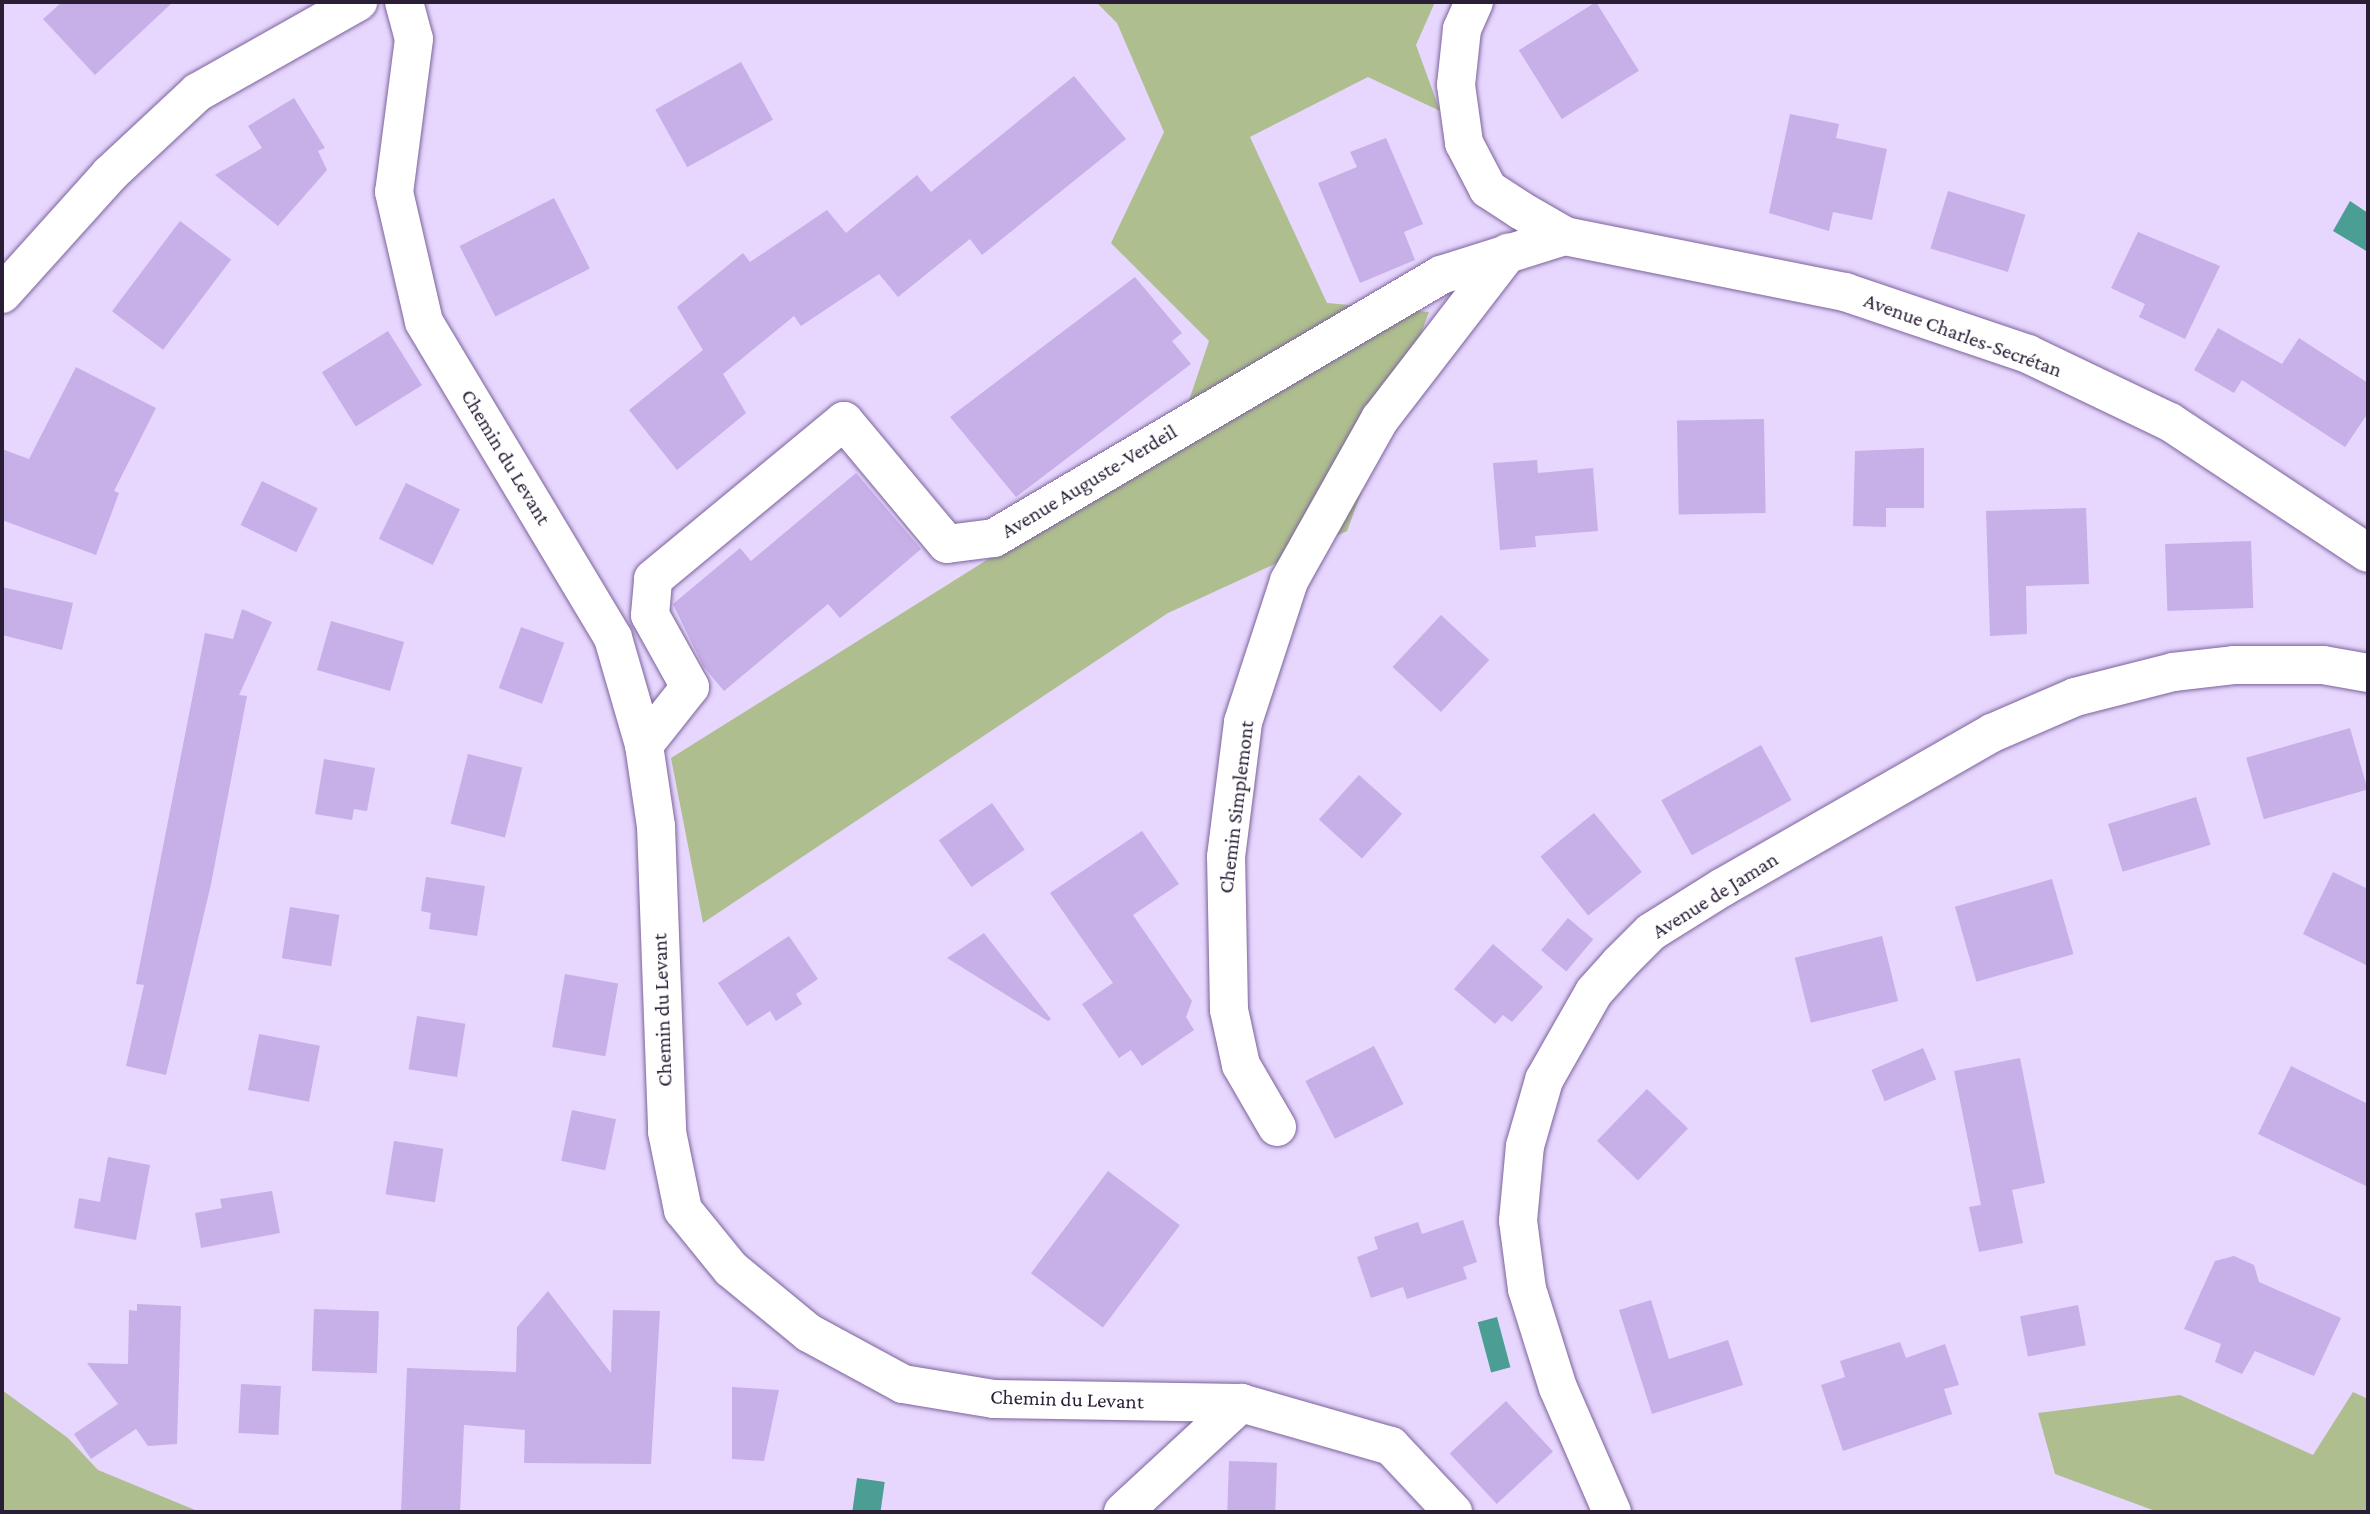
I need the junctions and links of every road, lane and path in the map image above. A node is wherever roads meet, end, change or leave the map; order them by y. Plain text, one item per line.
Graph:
1 (358, 2) edge
2 (404, 2) edge
3 (1474, 2) edge
4 (1520, 210) junction
5 (1565, 236) junction
6 (1508, 255) junction
7 (2, 294) edge
8 (2368, 553) edge
9 (2368, 673) edge
10 (644, 745) junction
11 (1277, 1128) dead end
12 (1241, 1403) junction
13 (1123, 1512) edge
14 (1453, 1512) edge
15 (1612, 1512) edge

1 - 7 street
2 - 10 street, Chemin du Levant
3 - 4 street
4 - 5 street, Avenue Charles-Secrétan
4 - 6 street
5 - 6 street
5 - 8 street, Avenue Charles-Secrétan
6 - 10 street, Avenue Auguste-Verdeil
6 - 11 street, Chemin Simplemont
9 - 15 street, Avenue de Jaman
10 - 12 street, Chemin du Levant
12 - 13 street
12 - 14 street, Chemin du Levant

